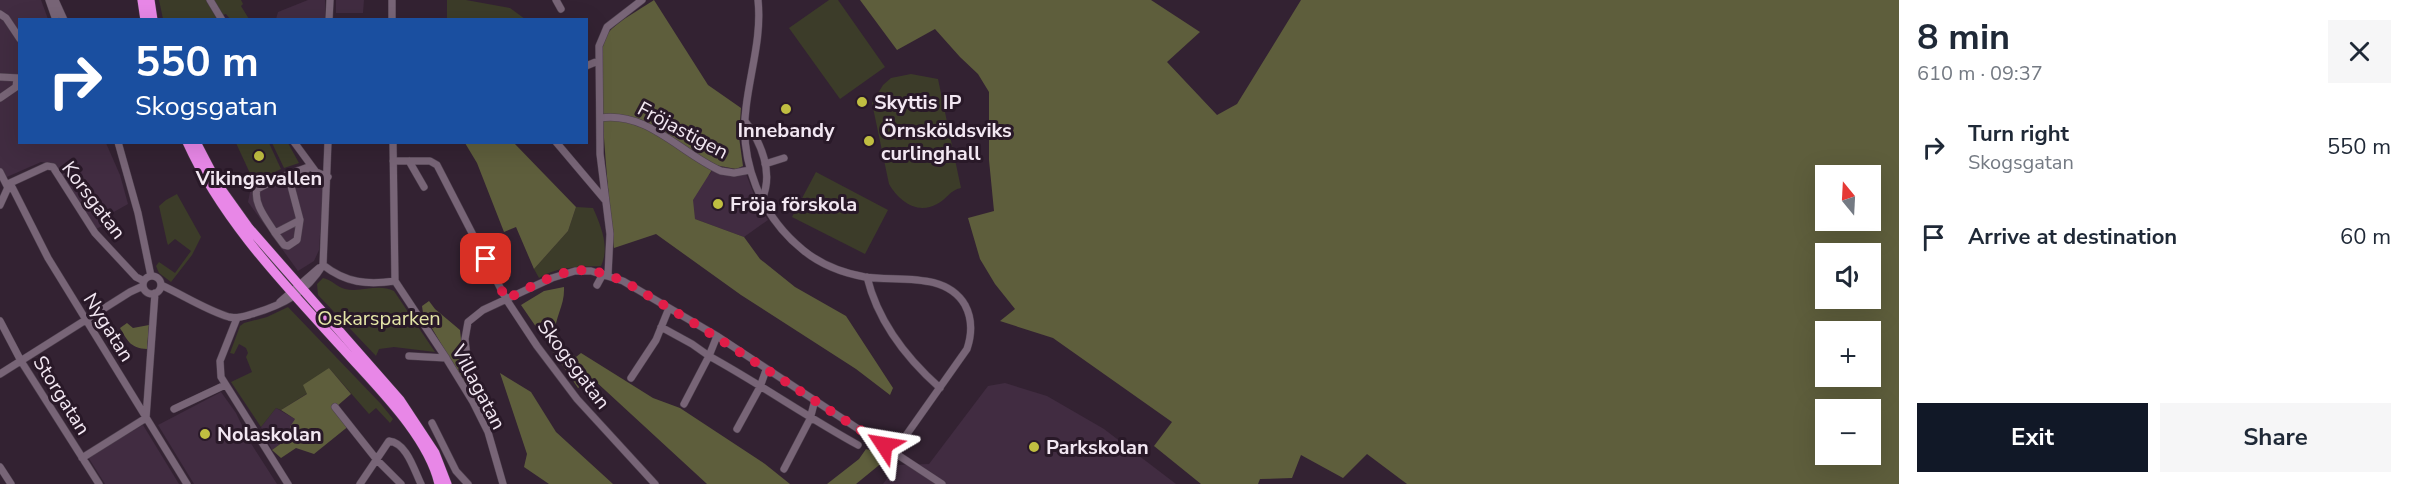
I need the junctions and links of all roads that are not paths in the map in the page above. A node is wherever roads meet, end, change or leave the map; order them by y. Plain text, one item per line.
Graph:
1 (49, 0) edge
2 (55, 0) edge
3 (142, 0) edge
4 (150, 0) edge
5 (210, 0) edge
6 (330, 0) edge
7 (392, 0) edge
8 (556, 0) edge
9 (642, 0) edge
10 (758, 0) edge
11 (561, 9) dead end
12 (0, 14) edge
13 (55, 18) edge
14 (63, 18) edge
15 (145, 18) edge
16 (153, 18) edge
17 (221, 18) edge
18 (329, 18) edge
19 (392, 18) edge
20 (18, 36) edge
21 (598, 61) junction
22 (588, 65) edge
23 (0, 77) edge
24 (18, 78) edge
25 (0, 98) edge
26 (600, 118) junction
27 (745, 121) junction
28 (119, 144) edge
29 (188, 144) edge
30 (196, 144) edge
31 (295, 144) edge
32 (328, 144) edge
33 (393, 144) edge
34 (558, 144) edge
35 (784, 159) dead end
36 (393, 161) junction
37 (409, 161) junction
38 (765, 164) junction
39 (310, 166) junction
40 (750, 170) junction
41 (0, 172) edge
42 (328, 177) junction
43 (8, 185) junction
44 (424, 187) dead end
45 (762, 199) junction
46 (605, 200) junction
47 (0, 205) edge
48 (300, 220) junction
49 (245, 230) junction
50 (275, 233) junction
51 (323, 265) junction
52 (605, 274) junction
53 (151, 276) junction
54 (867, 277) junction
55 (396, 281) junction
56 (143, 284) junction
57 (161, 285) junction
58 (597, 285) dead end
59 (297, 291) junction
60 (155, 294) junction
61 (506, 299) junction
62 (669, 309) junction
63 (237, 318) junction
64 (0, 321) edge
65 (86, 321) junction
66 (661, 327) junction
67 (717, 336) junction
68 (409, 356) dead end
69 (709, 356) junction
70 (446, 358) junction
71 (21, 361) junction
72 (766, 370) junction
73 (0, 374) edge
74 (632, 378) dead end
75 (225, 385) junction
76 (760, 387) junction
77 (940, 388) junction
78 (815, 400) junction
79 (684, 404) dead end
80 (335, 407) dead end
81 (174, 409) dead end
82 (146, 417) junction
83 (810, 419) junction
84 (432, 423) dead end
85 (737, 429) dead end
86 (488, 432) junction
87 (858, 445) dead end
88 (895, 451) junction
89 (82, 458) junction
90 (377, 460) junction
91 (0, 466) edge
92 (784, 469) dead end
93 (11, 484) edge
94 (99, 484) edge
95 (187, 484) edge
96 (288, 484) edge
97 (360, 484) edge
98 (401, 484) edge
99 (421, 484) edge
100 (439, 484) edge
101 (447, 484) edge
102 (468, 484) edge
103 (503, 484) edge
104 (655, 484) edge
105 (942, 484) edge

1 - 13 street
2 - 14 street
3 - 15 highway
4 - 16 highway
5 - 17 street
6 - 18 street
7 - 19 street
8 - 11 street
9 - 21 street
10 - 27 street
12 - 20 street
21 - 22 street
21 - 26 street
23 - 24 street
24 - 25 street
26 - 40 street, Fröjastigen
26 - 46 street
27 - 38 street
27 - 40 street
28 - 53 street
29 - 49 highway
30 - 49 highway
31 - 39 street
32 - 42 street
33 - 36 street
34 - 46 street
35 - 38 street
36 - 37 street, Skogsgatan
36 - 55 street
37 - 44 street
37 - 61 street, Skogsgatan
38 - 45 street
39 - 42 street
39 - 48 street
39 - 50 street
40 - 45 street
41 - 43 street, Nygatan
42 - 51 street
43 - 47 street
43 - 56 street, Korsgatan
43 - 65 street, Nygatan
45 - 54 street
46 - 52 street
48 - 50 street
48 - 50 street
49 - 59 highway
51 - 55 street
51 - 59 street
52 - 58 street
52 - 61 street
52 - 62 street
53 - 56 street
53 - 57 street
54 - 77 street
54 - 77 street
55 - 70 street, Villagatan
56 - 60 street
56 - 65 street
57 - 60 street
57 - 63 street
59 - 63 street
59 - 100 highway
59 - 101 highway
60 - 82 street
61 - 86 street
61 - 104 street, Skogsgatan
62 - 66 street
62 - 67 street
63 - 75 street
64 - 71 street, Storgatan
65 - 71 street
65 - 82 street, Nygatan
66 - 69 street
66 - 74 street
67 - 69 street
67 - 72 street
68 - 70 street
69 - 76 street
69 - 79 street
70 - 86 street, Villagatan
71 - 73 street
71 - 89 street, Storgatan
72 - 76 street
72 - 78 street
75 - 81 street
75 - 96 street
76 - 83 street
76 - 85 street
77 - 88 street
78 - 83 street
78 - 88 street
80 - 90 street
82 - 89 street
82 - 95 street, Nygatan
83 - 87 street
83 - 92 street
84 - 102 street
86 - 103 street, Villagatan
88 - 105 street
89 - 94 street, Storgatan
90 - 97 street
90 - 98 street
90 - 99 street
91 - 93 street

